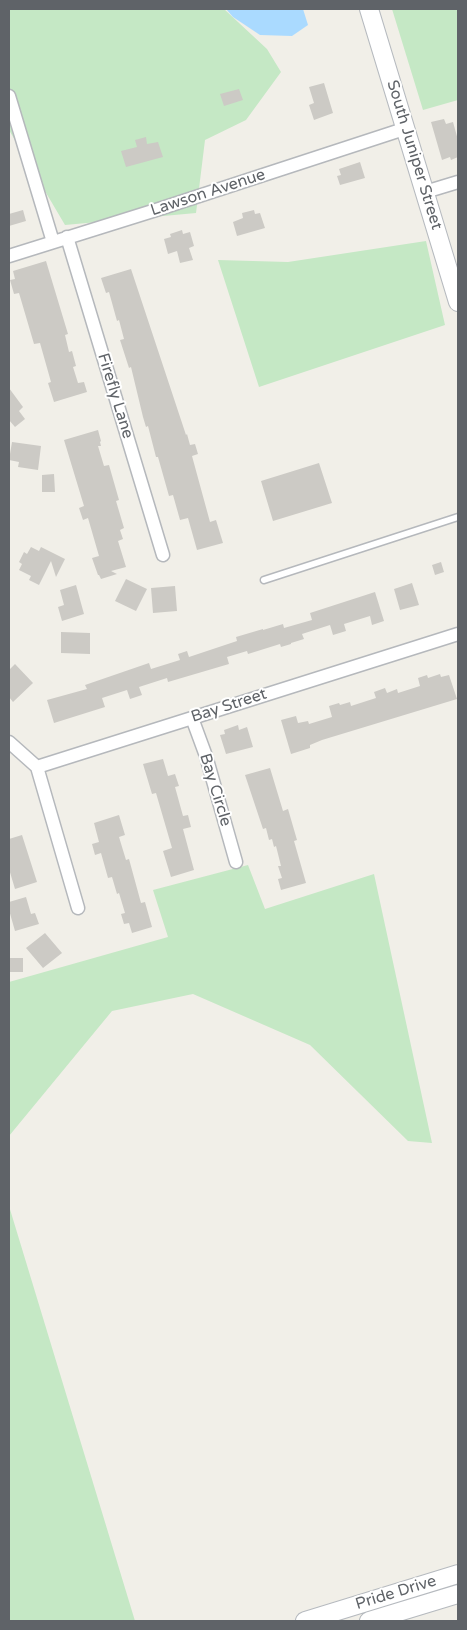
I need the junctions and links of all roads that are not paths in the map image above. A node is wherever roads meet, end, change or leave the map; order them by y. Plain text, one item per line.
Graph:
1 (369, 9) edge
2 (9, 96) edge
3 (407, 128) junction
4 (458, 182) edge
5 (425, 192) junction
6 (67, 237) junction
7 (53, 242) junction
8 (9, 256) edge
9 (458, 302) edge
10 (458, 517) edge
11 (163, 555) dead end
12 (264, 580) dead end
13 (458, 634) edge
14 (192, 718) junction
15 (9, 742) edge
16 (37, 767) junction
17 (236, 862) dead end
18 (78, 908) dead end
19 (458, 1574) edge
20 (458, 1594) edge
21 (305, 1621) edge
22 (369, 1621) edge

1 - 3 street, South Juniper Street
2 - 7 street
3 - 5 street, South Juniper Street
3 - 6 street, Lawson Avenue
4 - 5 street
5 - 9 street, South Juniper Street
6 - 7 street, Lawson Avenue
6 - 11 street, Firefly Lane
7 - 8 street, Lawson Avenue
10 - 12 lane
13 - 14 street, Bay Street
14 - 16 street, Bay Street
14 - 17 street, Bay Circle
15 - 16 street
16 - 18 street
19 - 21 street, Pride Drive
20 - 22 street, Pride Drive

